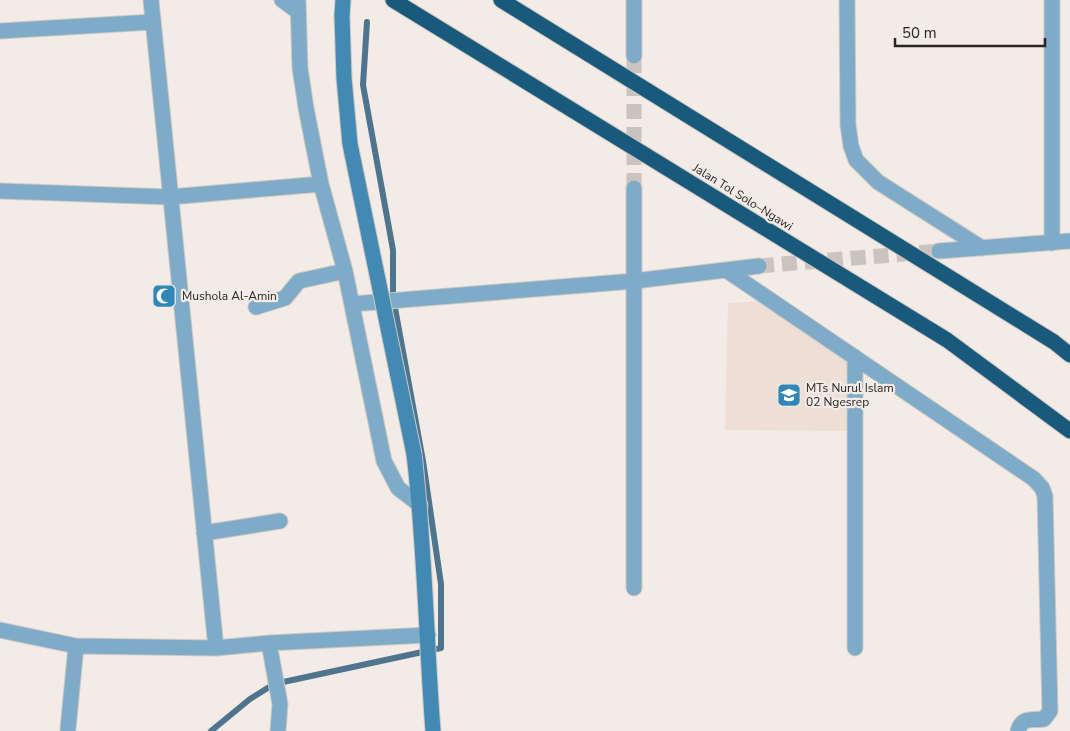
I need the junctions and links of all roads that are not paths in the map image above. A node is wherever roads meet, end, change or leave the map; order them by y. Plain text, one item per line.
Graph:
1 (151, 0) edge
2 (282, 0) edge
3 (343, 0) edge
4 (393, 0) edge
5 (502, 0) edge
6 (634, 0) edge
7 (847, 0) edge
8 (1052, 0) edge
9 (298, 6) edge
10 (152, 22) junction
11 (0, 31) edge
12 (634, 56) tunnel mouth
13 (321, 184) junction
14 (634, 188) tunnel mouth
15 (0, 191) edge
16 (170, 197) junction
17 (1070, 241) edge
18 (1052, 243) junction
19 (982, 248) junction
20 (939, 251) tunnel mouth
21 (760, 266) tunnel mouth
22 (726, 270) junction
23 (345, 271) junction
24 (634, 281) junction
25 (352, 304) junction
26 (256, 307) dead end
27 (1070, 355) edge
28 (855, 357) junction
29 (1070, 431) edge
30 (420, 505) junction
31 (280, 521) dead end
32 (204, 533) junction
33 (634, 588) dead end
34 (0, 630) edge
35 (428, 639) junction
36 (269, 643) junction
37 (76, 646) junction
38 (216, 648) junction
39 (855, 648) dead end
40 (68, 729) dead end
41 (278, 731) edge
42 (433, 731) edge
43 (1018, 731) edge

1 - 10 street
2 - 9 street
3 - 30 main road, bridge
4 - 29 highway, Jalan Tol Solo–Ngawi
5 - 27 highway
6 - 12 street
7 - 19 street
8 - 18 street
9 - 13 street
10 - 11 street
10 - 16 street
13 - 16 street
13 - 23 street
14 - 24 street
15 - 16 street
16 - 32 street
17 - 18 street
18 - 19 street
19 - 20 street
21 - 22 street
22 - 24 street
22 - 28 street
23 - 25 street
23 - 26 street
24 - 25 street
24 - 33 street
25 - 30 street
28 - 39 street
28 - 43 street
30 - 35 main road
31 - 32 street
32 - 38 street
34 - 37 street
35 - 36 street
35 - 42 main road
36 - 38 street
36 - 41 street
37 - 38 street
37 - 40 street

